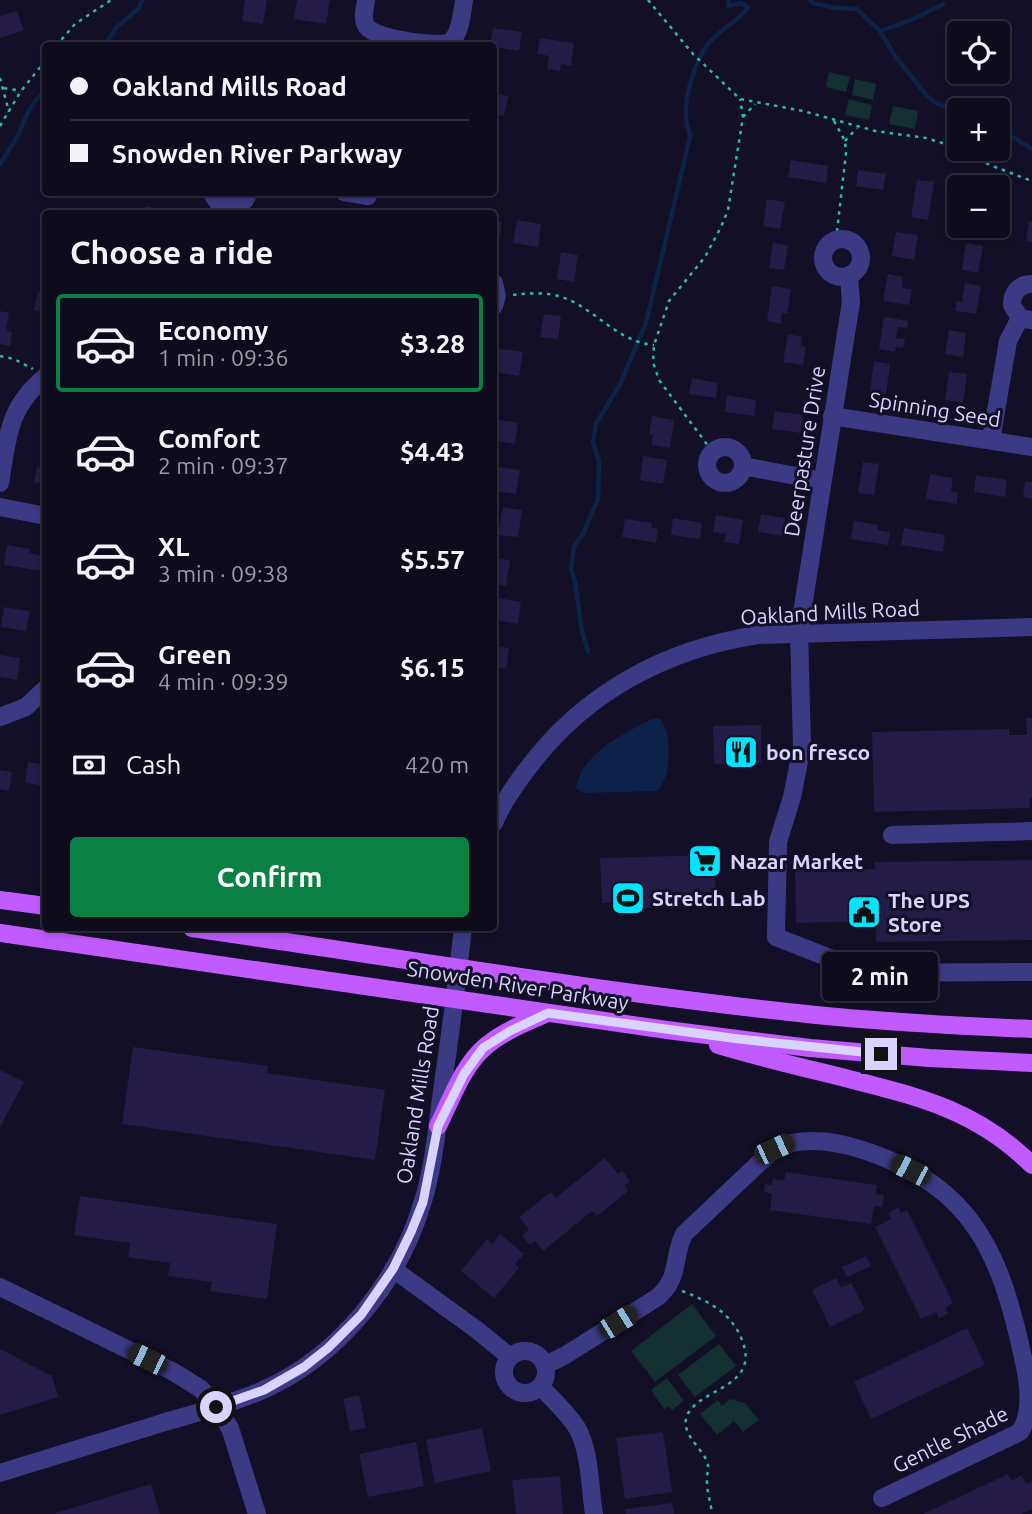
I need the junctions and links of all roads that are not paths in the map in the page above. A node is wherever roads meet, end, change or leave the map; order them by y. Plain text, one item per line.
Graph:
1 (366, 0) edge
2 (464, 0) edge
3 (393, 42) edge
4 (450, 42) edge
5 (214, 196) edge
6 (247, 196) edge
7 (849, 276) junction
8 (1032, 284) edge
9 (1026, 319) edge
10 (42, 380) edge
11 (832, 416) junction
12 (991, 440) junction
13 (1032, 447) edge
14 (743, 467) junction
15 (822, 481) junction
16 (0, 483) edge
17 (0, 507) edge
18 (42, 515) edge
19 (1032, 627) edge
20 (799, 632) junction
21 (42, 692) edge
22 (0, 717) edge
23 (497, 817) edge
24 (1032, 831) edge
25 (892, 835) dead end
26 (0, 900) edge
27 (42, 905) edge
28 (213, 931) edge
29 (463, 931) edge
30 (0, 933) edge
31 (459, 966) junction
32 (1032, 972) edge
33 (455, 998) junction
34 (548, 1013) junction
35 (1032, 1028) edge
36 (667, 1030) junction
37 (1032, 1063) edge
38 (438, 1126) junction
39 (1032, 1165) edge
40 (393, 1269) junction
41 (0, 1287) edge
42 (510, 1357) junction
43 (545, 1365) junction
44 (541, 1387) junction
45 (216, 1407) junction
46 (0, 1473) edge
47 (882, 1498) dead end
48 (257, 1514) edge
49 (594, 1514) edge

1 - 3 street
2 - 4 street
5 - 6 street
7 - 7 street, Deerpasture Drive
7 - 11 street, Deerpasture Drive
8 - 9 street
9 - 12 street
10 - 16 street
11 - 12 street, Spinning Seed
11 - 15 street, Deerpasture Drive
12 - 13 street, Spinning Seed
14 - 14 street
14 - 15 street
15 - 20 street, Deerpasture Drive
17 - 18 street
19 - 20 street, Oakland Mills Road
20 - 23 street, Oakland Mills Road
20 - 32 street, Deerpasture Drive
21 - 22 street
24 - 25 street
26 - 27 main road
28 - 31 main road, Snowden River Parkway
29 - 31 street, Oakland Mills Road
30 - 33 main road, Snowden River Parkway
31 - 33 street, Oakland Mills Road
31 - 35 main road, Snowden River Parkway
33 - 34 main road, Snowden River Parkway
33 - 38 street, Oakland Mills Road
34 - 36 main road, Snowden River Parkway
34 - 38 main road
36 - 37 main road, Snowden River Parkway
36 - 39 main road
38 - 40 street, Oakland Mills Road
40 - 42 street
40 - 45 street, Oakland Mills Road
41 - 45 street
42 - 43 street
42 - 44 street
43 - 44 street
43 - 47 street, Gentle Shade
44 - 49 street
45 - 46 street, Oakland Mills Road
45 - 48 street

